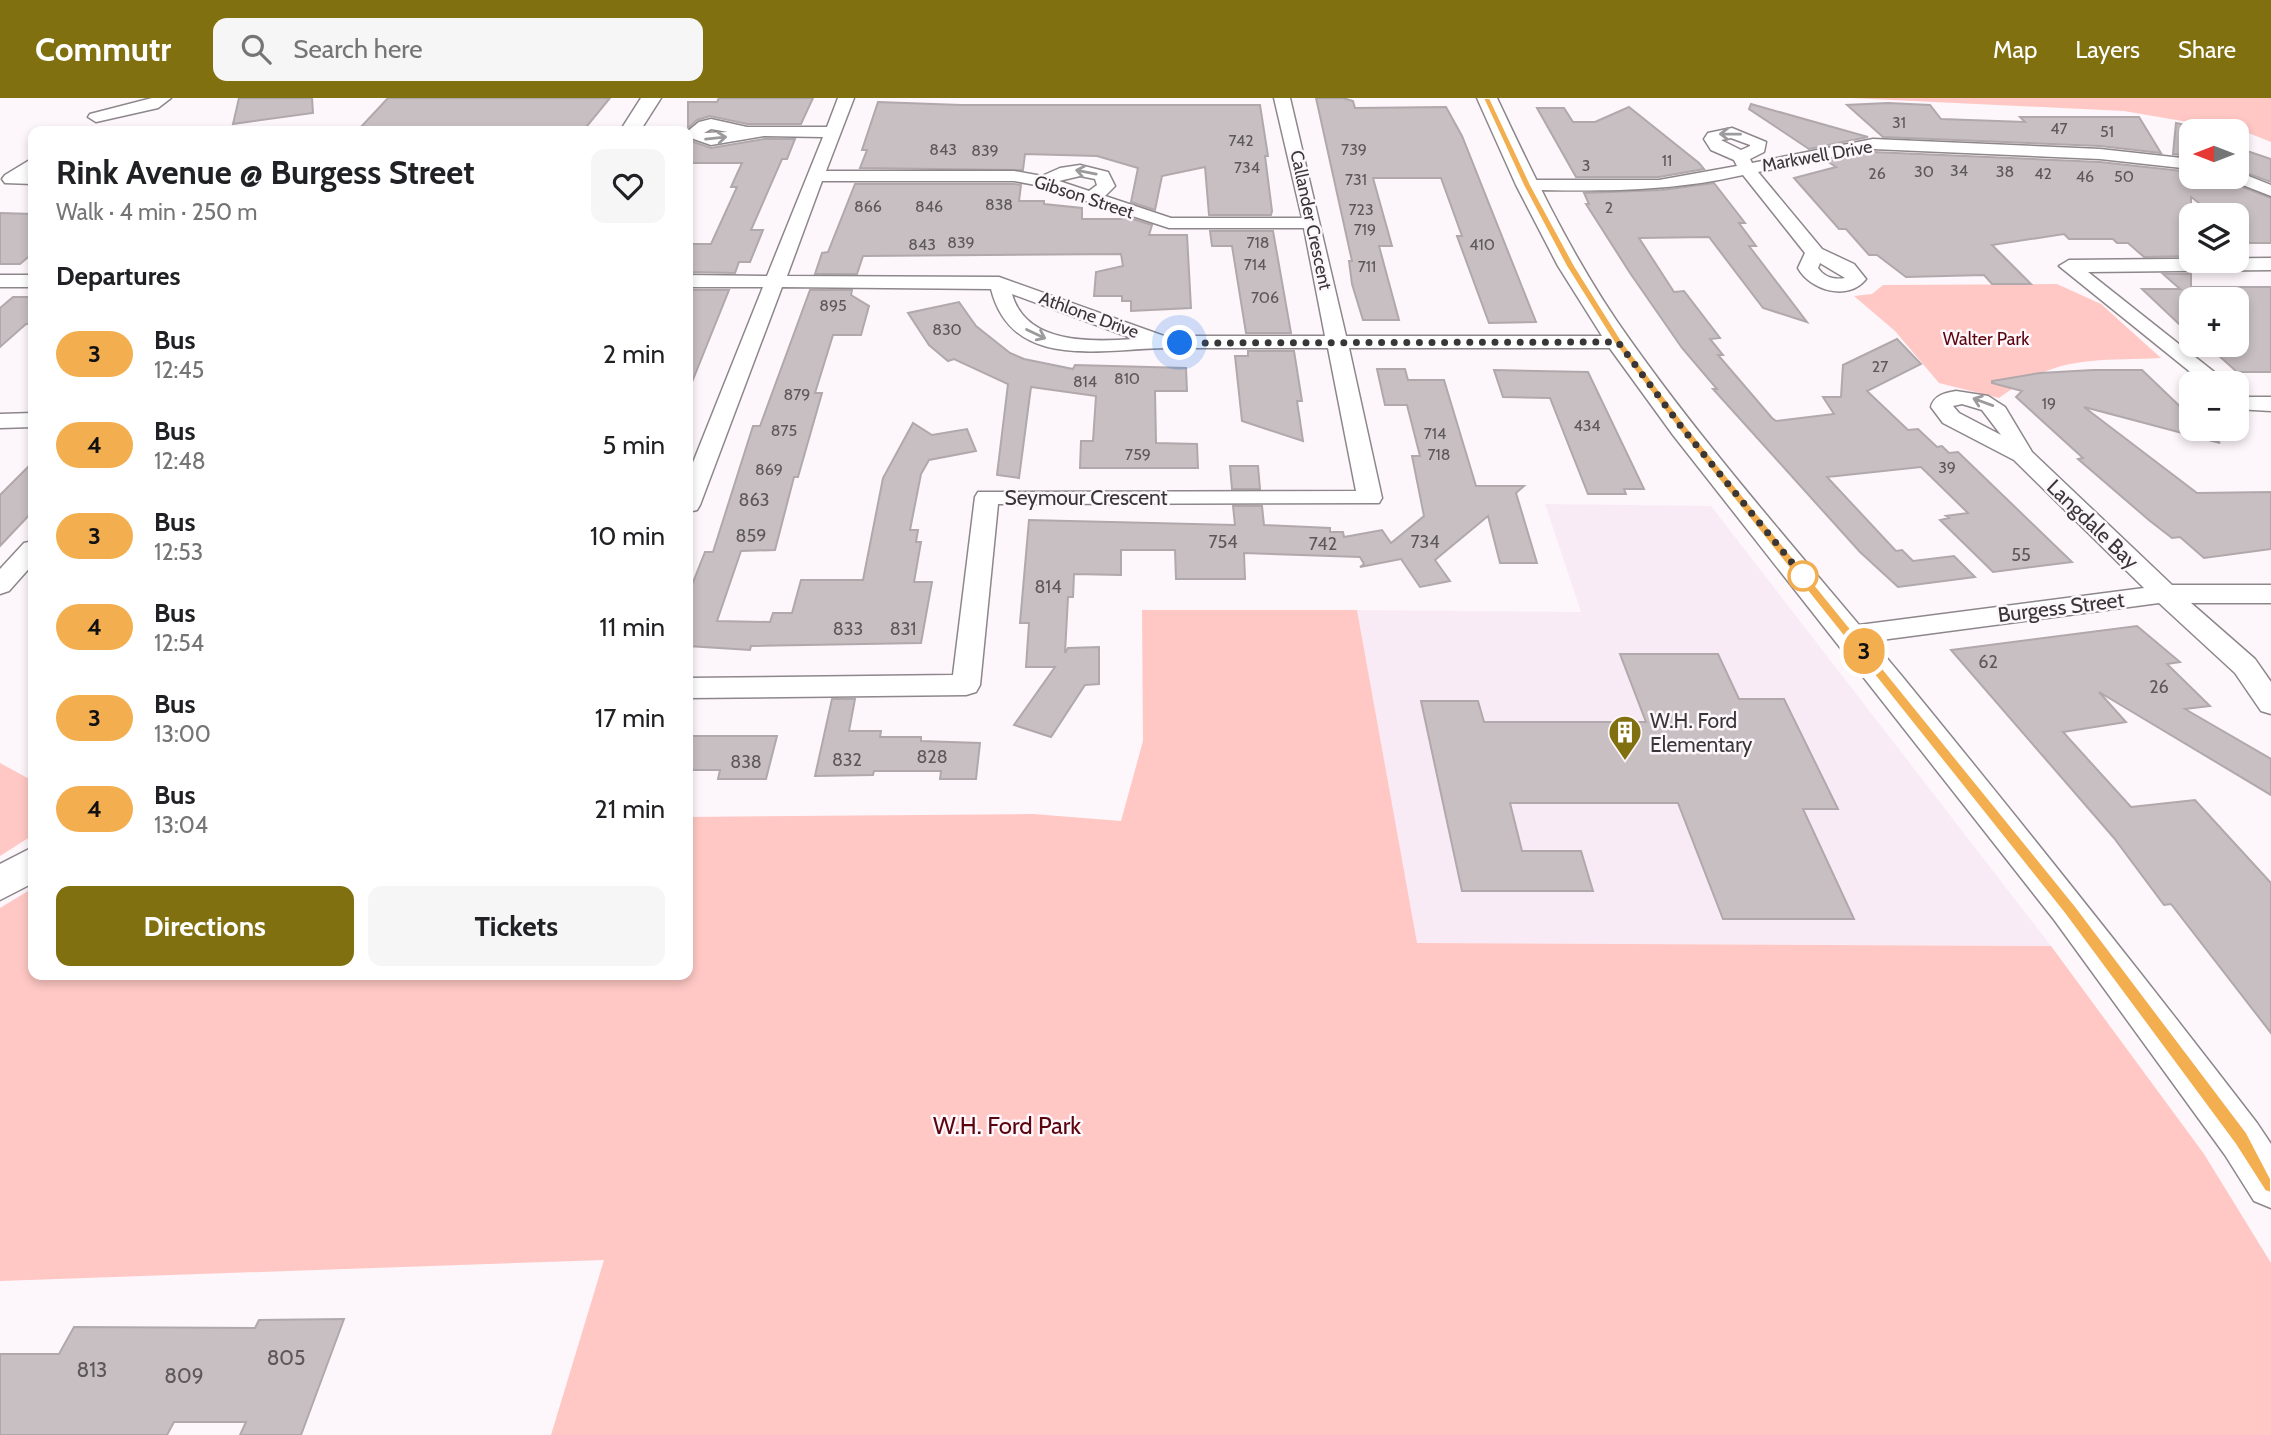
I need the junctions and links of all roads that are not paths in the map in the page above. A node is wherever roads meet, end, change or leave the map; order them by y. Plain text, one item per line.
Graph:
1 (121, 98) edge
2 (163, 98) edge
3 (651, 98) edge
4 (846, 98) edge
5 (1282, 98) edge
6 (1487, 98) edge
7 (633, 126) edge
8 (744, 132) dead end
9 (831, 132) junction
10 (2179, 162) edge
11 (1744, 163) junction
12 (28, 167) edge
13 (814, 176) junction
14 (28, 179) edge
15 (2249, 182) edge
16 (1527, 185) junction
17 (2271, 191) edge
18 (1312, 223) junction
19 (1815, 253) dead end
20 (2271, 264) edge
21 (0, 281) edge
22 (28, 281) edge
23 (693, 281) edge
24 (774, 282) junction
25 (999, 283) junction
26 (1162, 342) junction
27 (1618, 342) junction
28 (1336, 344) junction
29 (2202, 371) edge
30 (2249, 404) edge
31 (2271, 404) edge
32 (0, 421) edge
33 (28, 421) edge
34 (2022, 455) dead end
35 (693, 492) edge
36 (28, 554) edge
37 (0, 585) edge
38 (2165, 594) junction
39 (2271, 594) edge
40 (1851, 635) junction
41 (2245, 666) junction
42 (2271, 676) edge
43 (693, 688) edge
44 (2271, 704) edge
45 (28, 866) edge
46 (0, 884) edge
47 (2271, 1185) edge

1 - 2 street
3 - 7 street
4 - 9 street
5 - 18 street, Callander Crescent
6 - 16 street
8 - 9 street
9 - 13 street
10 - 11 street, Markwell Drive
11 - 16 street, Markwell Drive
11 - 19 street
12 - 14 street
13 - 18 street, Gibson Street
13 - 24 street
15 - 17 street
16 - 27 street
18 - 28 street, Callander Crescent
20 - 29 street
21 - 22 street
23 - 24 street, Athlone Drive
24 - 25 street, Athlone Drive
24 - 35 street
25 - 26 street, Athlone Drive
25 -> 26 street
26 - 28 street, Athlone Drive
27 - 28 street, Athlone Drive
27 - 40 street
28 - 43 street, Seymour Crescent
30 - 31 street
32 - 33 street
34 - 38 street, Langdale Bay
36 - 37 street
38 - 39 street, Burgess Street
38 - 40 street, Burgess Street
38 - 41 street, Langdale Bay
40 - 47 street
41 - 42 street
41 - 44 street
45 - 46 street

